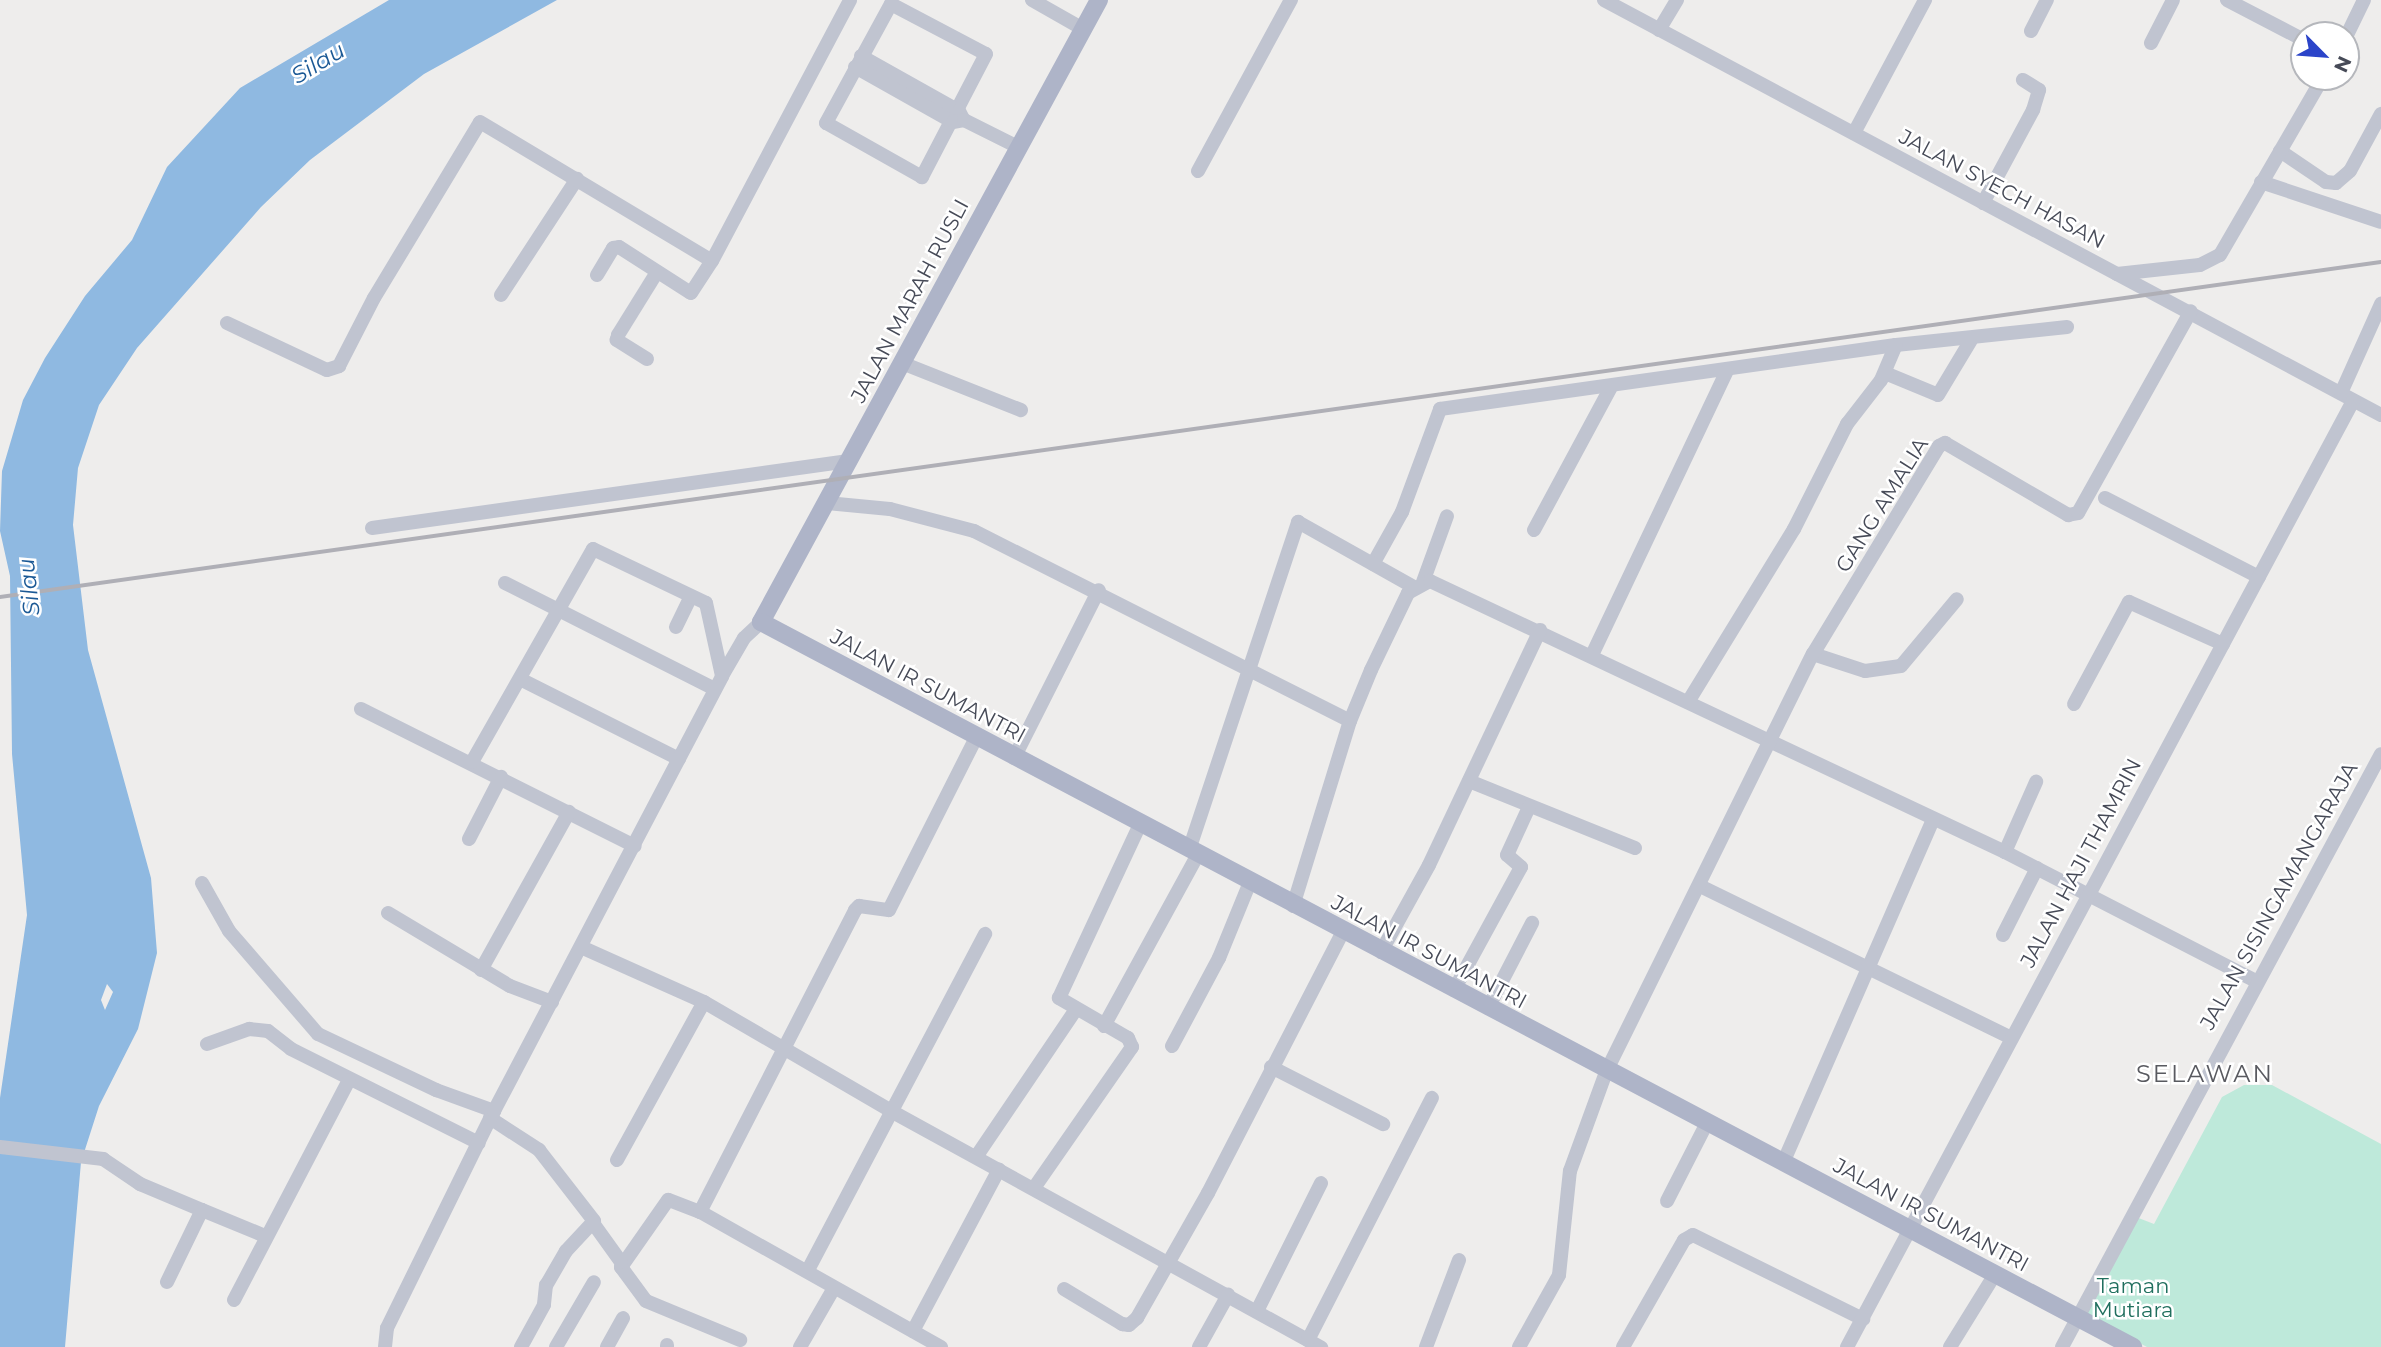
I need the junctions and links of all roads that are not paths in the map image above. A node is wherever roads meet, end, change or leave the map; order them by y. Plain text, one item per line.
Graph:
1 (850, 0) edge
2 (1032, 0) edge
3 (1099, 0) edge
4 (1291, 0) edge
5 (1604, 0) edge
6 (1677, 0) edge
7 (1925, 0) edge
8 (2048, 0) edge
9 (2174, 0) edge
10 (2364, 0) edge
11 (2236, 2) edge
12 (2354, 21) edge
13 (1083, 29) junction
14 (1658, 30) junction
15 (2031, 31) dead end
16 (2290, 32) edge
17 (2151, 43) dead end
18 (858, 62) junction
19 (2023, 80) dead end
20 (2315, 91) edge
21 (2381, 114) edge
22 (958, 118) junction
23 (1854, 133) junction
24 (1018, 147) junction
25 (2280, 151) junction
26 (1198, 172) dead end
27 (577, 179) junction
28 (2261, 182) junction
29 (1983, 203) junction
30 (2381, 222) edge
31 (712, 261) junction
32 (657, 272) junction
33 (597, 275) dead end
34 (2116, 275) junction
35 (501, 295) dead end
36 (2381, 304) edge
37 (2191, 311) junction
38 (227, 323) dead end
39 (2067, 327) dead end
40 (1971, 340) junction
41 (1896, 345) junction
42 (647, 359) dead end
43 (902, 363) junction
44 (1727, 370) junction
45 (1885, 373) junction
46 (1611, 387) junction
47 (2347, 397) junction
48 (1021, 410) dead end
49 (2381, 415) edge
50 (850, 461) junction
51 (2105, 498) dead end
52 (827, 503) junction
53 (1447, 516) dead end
54 (372, 528) dead end
55 (1534, 530) dead end
56 (1373, 564) junction
57 (2259, 577) junction
58 (505, 583) dead end
59 (1419, 584) junction
60 (1099, 590) junction
61 (691, 596) junction
62 (1957, 598) dead end
63 (558, 608) junction
64 (761, 622) junction
65 (676, 627) dead end
66 (1540, 630) junction
67 (2223, 644) junction
68 (1813, 654) junction
69 (1592, 655) junction
70 (1252, 668) junction
71 (520, 679) junction
72 (718, 682) junction
73 (1688, 702) junction
74 (2074, 704) dead end
75 (361, 709) dead end
76 (1350, 721) junction
77 (976, 738) junction
78 (1769, 741) junction
79 (2381, 754) edge
80 (1014, 758) junction
81 (679, 759) junction
82 (472, 761) junction
83 (501, 777) junction
84 (1469, 781) junction
85 (2036, 782) dead end
86 (1529, 807) junction
87 (569, 812) junction
88 (1933, 819) junction
89 (1140, 824) junction
90 (469, 839) dead end
91 (635, 846) junction
92 (1634, 848) dead end
93 (1193, 852) junction
94 (2005, 852) junction
95 (2036, 868) junction
96 (1250, 882) junction
97 (202, 883) dead end
98 (1700, 886) junction
99 (2087, 894) junction
100 (1293, 906) junction
101 (388, 914) dead end
102 (1532, 923) dead end
103 (1343, 932) junction
104 (985, 934) dead end
105 (2003, 935) dead end
106 (581, 947) junction
107 (1381, 952) junction
108 (1868, 965) junction
109 (481, 970) junction
110 (2256, 981) junction
111 (1454, 990) junction
112 (552, 1002) junction
113 (704, 1002) junction
114 (1488, 1008) junction
115 (1075, 1011) junction
116 (1104, 1026) junction
117 (2011, 1038) junction
118 (207, 1045) dead end
119 (1172, 1046) dead end
120 (787, 1050) junction
121 (1271, 1068) junction
122 (1606, 1072) junction
123 (349, 1080) junction
124 (1432, 1098) dead end
125 (891, 1111) junction
126 (492, 1114) junction
127 (1707, 1122) junction
128 (1383, 1124) dead end
129 (479, 1143) junction
130 (0, 1147) edge
131 (976, 1157) junction
132 (617, 1160) dead end
133 (1783, 1163) junction
134 (999, 1169) junction
135 (1321, 1183) dead end
136 (1034, 1188) junction
137 (1667, 1201) dead end
138 (202, 1210) junction
139 (700, 1212) junction
140 (593, 1223) junction
141 (1910, 1229) junction
142 (265, 1236) junction
143 (1459, 1260) dead end
144 (621, 1262) junction
145 (1169, 1263) junction
146 (808, 1270) junction
147 (1995, 1274) junction
148 (167, 1282) dead end
149 (594, 1282) dead end
150 (834, 1288) junction
151 (1064, 1289) dead end
152 (1228, 1295) junction
153 (234, 1300) dead end
154 (1257, 1311) junction
155 (623, 1318) dead end
156 (1863, 1319) junction
157 (2077, 1319) junction
158 (913, 1331) junction
159 (740, 1340) dead end
160 (1315, 1343) edge
161 (385, 1347) edge
162 (521, 1347) edge
163 (556, 1347) edge
164 (607, 1347) edge
165 (800, 1347) edge
166 (941, 1347) edge
167 (1199, 1347) edge
168 (1426, 1347) edge
169 (1519, 1347) edge
170 (1622, 1347) edge
171 (1847, 1347) edge
172 (1950, 1347) edge
173 (2062, 1347) edge
174 (2133, 1347) edge

1 - 31 street
2 - 13 street
3 - 13 main road, JALAN MARAH RUSLI
4 - 26 street
5 - 14 street, JALAN SYECH HASAN
6 - 14 street
7 - 23 street
8 - 15 street
9 - 17 street
10 - 12 street
11 - 16 street
13 - 24 main road, JALAN MARAH RUSLI
14 - 23 street, JALAN SYECH HASAN
18 - 22 street
18 - 22 street
18 - 22 street
19 - 29 street
20 - 25 street
21 - 25 street
22 - 24 street
23 - 29 street, JALAN SYECH HASAN
24 - 43 main road, JALAN MARAH RUSLI
25 - 28 street
27 - 31 street
27 - 35 street
27 - 38 street
28 - 30 street
28 - 34 street
29 - 34 street, JALAN SYECH HASAN
31 - 32 street
32 - 33 street
32 - 42 street
34 - 37 street, JALAN SYECH HASAN
36 - 47 street, JALAN HAJI THAMRIN
37 - 47 street, JALAN SYECH HASAN
37 - 68 street, GANG AMALIA
39 - 40 street
40 - 41 street
40 - 45 street
41 - 44 street
41 - 45 street
43 - 48 street
43 - 50 main road, JALAN MARAH RUSLI
44 - 46 street
44 - 69 street
45 - 73 street
46 - 55 street
46 - 56 street
47 - 49 street, JALAN SYECH HASAN
47 - 57 street, JALAN HAJI THAMRIN
50 - 52 main road, JALAN MARAH RUSLI
50 - 54 street
51 - 57 street
52 - 60 street
52 - 64 main road, JALAN MARAH RUSLI
53 - 59 street
56 - 59 street
56 - 70 street
57 - 67 street, JALAN HAJI THAMRIN
58 - 63 street
59 - 66 street
59 - 76 street
60 - 70 street
60 - 80 street
61 - 63 street
61 - 65 street
61 - 72 street
62 - 68 street
63 - 71 street
63 - 72 street
64 - 72 street
64 - 77 main road, JALAN IR SUMANTRI
66 - 69 street
66 - 84 street
67 - 74 street
67 - 99 street, JALAN HAJI THAMRIN
68 - 78 street, GANG AMALIA
69 - 73 street
70 - 76 street
70 - 93 street
71 - 81 street
71 - 82 street
72 - 81 street
73 - 78 street
75 - 82 street
76 - 100 street
77 - 80 main road, JALAN IR SUMANTRI
77 - 120 street
78 - 88 street
78 - 98 street, GANG AMALIA
79 - 110 street, JALAN SISINGAMANGARAJA
80 - 89 main road, JALAN IR SUMANTRI
81 - 91 street
82 - 83 street
83 - 87 street
83 - 90 street
84 - 86 street
84 - 107 street
85 - 94 street
86 - 92 street
86 - 111 street
87 - 91 street
87 - 109 street
88 - 94 street
88 - 108 street
89 - 93 main road, JALAN IR SUMANTRI
89 - 115 street
91 - 106 street
93 - 96 main road, JALAN IR SUMANTRI
93 - 116 street
94 - 95 street
95 - 99 street
95 - 105 street
96 - 100 main road, JALAN IR SUMANTRI
96 - 119 street
97 - 126 street
98 - 108 street
98 - 122 street, GANG AMALIA
99 - 110 street
99 - 117 street, JALAN HAJI THAMRIN
100 - 103 main road, JALAN IR SUMANTRI
101 - 109 street
102 - 114 street
103 - 107 main road, JALAN IR SUMANTRI
103 - 121 street
104 - 125 street
106 - 112 street
106 - 113 street
107 - 111 main road, JALAN IR SUMANTRI
108 - 117 street
108 - 133 street
109 - 112 street
110 - 157 street, JALAN SISINGAMANGARAJA
111 - 114 main road, JALAN IR SUMANTRI
112 - 126 street
113 - 120 street
113 - 132 street
114 - 122 main road, JALAN IR SUMANTRI
115 - 116 street
115 - 131 street
116 - 136 street
117 - 141 street, JALAN HAJI THAMRIN
118 - 123 street
120 - 125 street
120 - 139 street
121 - 128 street
121 - 145 street
122 - 127 main road, JALAN IR SUMANTRI
122 - 169 street, GANG AMALIA
123 - 129 street
123 - 142 street
124 - 160 street
125 - 131 street
125 - 146 street
126 - 129 street
126 - 140 street
127 - 133 main road, JALAN IR SUMANTRI
127 - 137 street
129 - 161 street
130 - 138 street
131 - 134 street
133 - 141 main road, JALAN IR SUMANTRI
134 - 136 street
134 - 158 street
135 - 154 street
136 - 145 street
138 - 142 street
138 - 148 street
139 - 144 street
139 - 146 street
140 - 144 street
140 - 162 street
141 - 147 main road, JALAN IR SUMANTRI
141 - 156 street, JALAN HAJI THAMRIN
142 - 153 street
143 - 168 street
144 - 159 street
145 - 151 street
145 - 152 street
146 - 150 street
147 - 157 main road, JALAN IR SUMANTRI
147 - 172 street
149 - 163 street
150 - 158 street
150 - 165 street
152 - 154 street
152 - 167 street
154 - 160 street
155 - 164 street
156 - 170 street
156 - 171 street, JALAN HAJI THAMRIN
157 - 173 street, JALAN SISINGAMANGARAJA
157 - 174 main road, JALAN IR SUMANTRI
158 - 166 street

